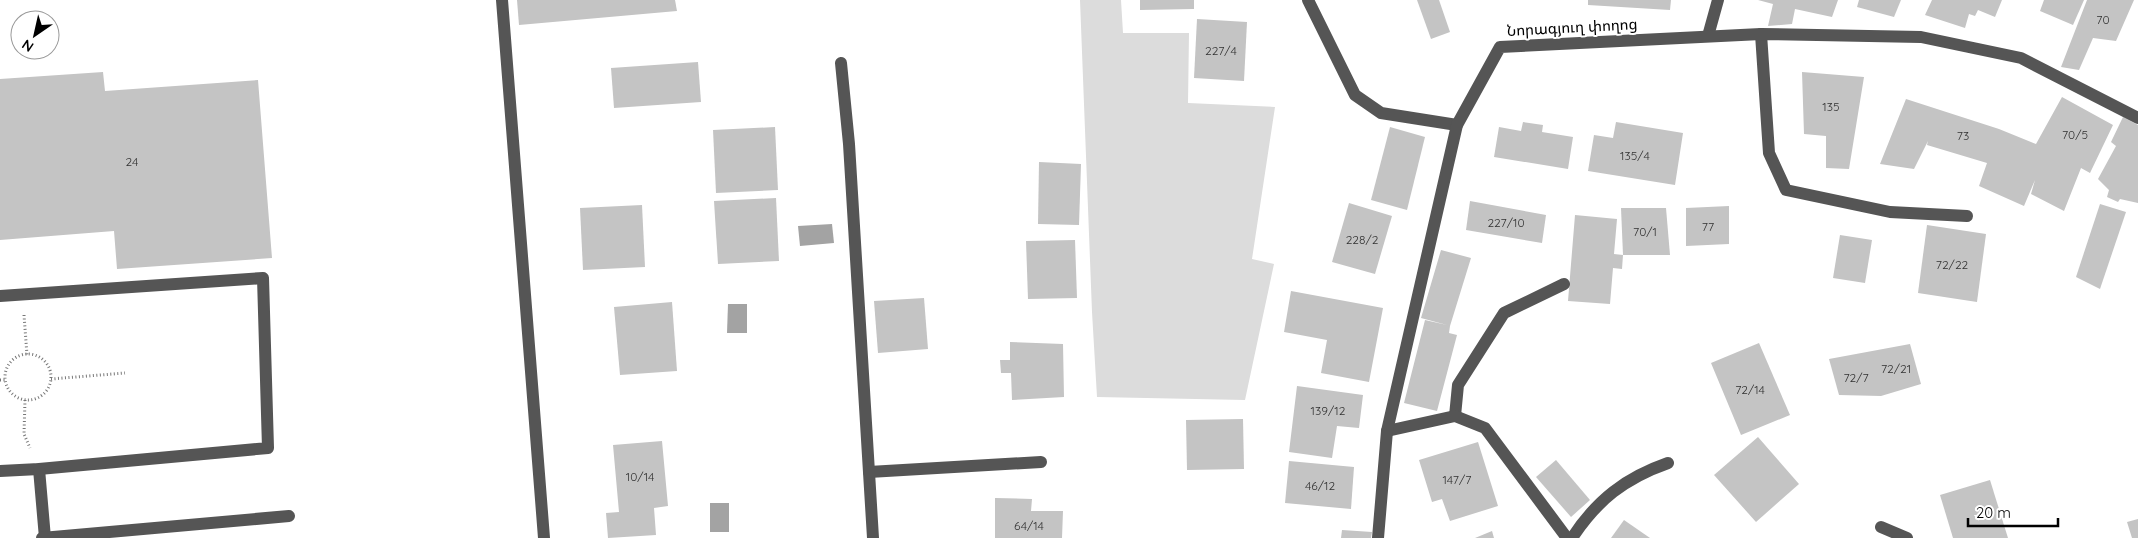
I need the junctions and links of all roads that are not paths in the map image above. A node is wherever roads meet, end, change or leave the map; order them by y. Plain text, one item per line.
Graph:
1 (502, 0) edge
2 (1308, 0) edge
3 (1718, 0) edge
4 (1761, 34) junction
5 (1708, 36) junction
6 (841, 63) dead end
7 (2138, 118) edge
8 (1457, 125) junction
9 (1967, 216) dead end
10 (1564, 284) dead end
11 (0, 296) edge
12 (1455, 416) junction
13 (1387, 431) junction
14 (1041, 462) dead end
15 (1668, 462) dead end
16 (39, 469) junction
17 (0, 471) edge
18 (869, 472) junction
19 (289, 516) dead end
20 (1881, 527) dead end
21 (44, 538) edge
22 (544, 538) edge
23 (873, 538) edge
24 (1378, 538) edge
25 (1567, 538) edge
26 (1572, 538) edge
27 (1906, 538) edge

1 - 22 street
2 - 8 street
3 - 5 street
4 - 5 street, Նորագյուղ փողոց
4 - 7 street, Նորագյուղ փողոց
4 - 9 street
5 - 8 street, Նորագյուղ փողոց
6 - 18 street
8 - 13 street, Նորագյուղ փողոց
10 - 12 street
11 - 16 street
12 - 13 street
12 - 25 street
13 - 24 street, Նորագյուղ փողոց
14 - 18 street
15 - 26 street
16 - 17 street
16 - 21 street
18 - 23 street
19 - 21 street
20 - 27 street

